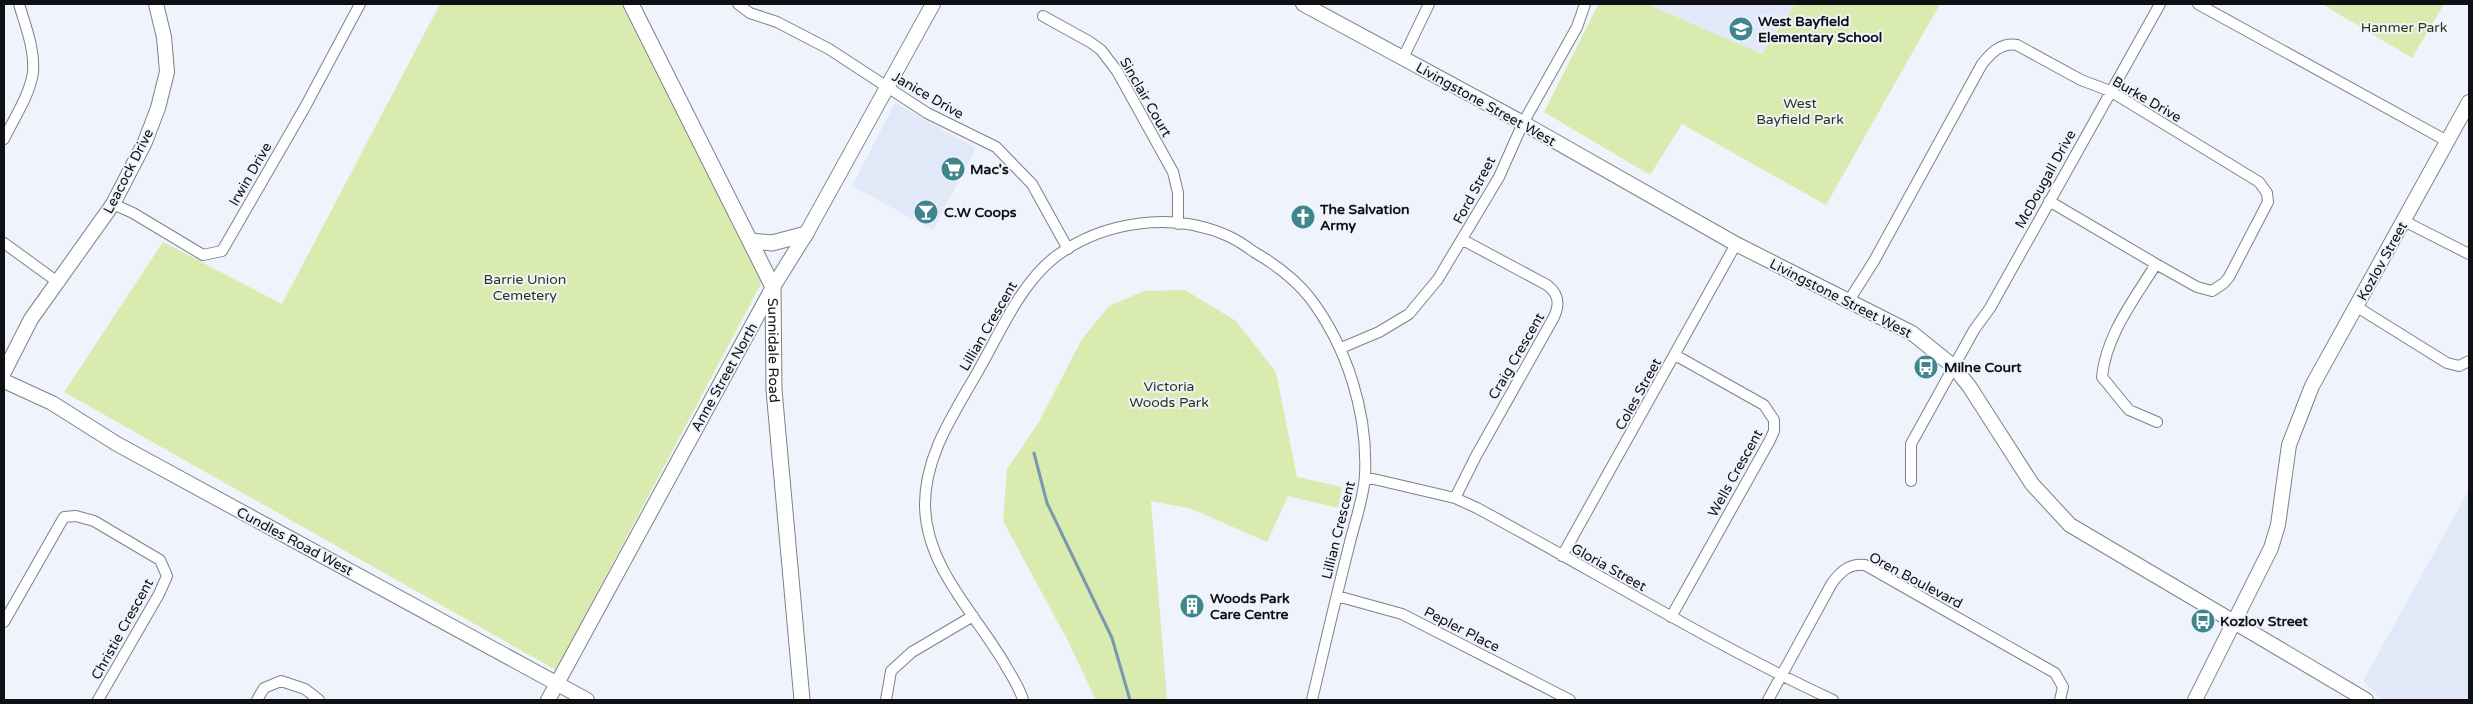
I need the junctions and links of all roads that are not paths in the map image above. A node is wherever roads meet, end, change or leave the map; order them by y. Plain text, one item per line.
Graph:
1 (19, 4) edge
2 (156, 4) edge
3 (360, 4) edge
4 (631, 4) edge
5 (738, 4) edge
6 (933, 4) edge
7 (1303, 4) edge
8 (1429, 4) edge
9 (1586, 4) edge
10 (2160, 4) edge
11 (2198, 4) edge
12 (1043, 16) dead end
13 (1403, 58) junction
14 (886, 88) junction
15 (2110, 91) junction
16 (2469, 102) edge
17 (1523, 123) junction
18 (4, 139) edge
19 (2447, 141) junction
20 (2048, 201) junction
21 (113, 204) junction
22 (2404, 221) junction
23 (1178, 224) junction
24 (806, 234) junction
25 (1463, 240) junction
26 (751, 241) junction
27 (4, 243) edge
28 (1736, 244) junction
29 (1068, 249) junction
30 (2469, 254) edge
31 (2156, 264) junction
32 (59, 283) junction
33 (773, 287) junction
34 (1848, 302) junction
35 (2357, 307) junction
36 (1341, 348) junction
37 (1675, 355) junction
38 (2469, 362) edge
39 (1952, 366) junction
40 (4, 372) edge
41 (4, 381) edge
42 (2157, 422) dead end
43 (1365, 477) junction
44 (1911, 481) dead end
45 (1454, 498) junction
46 (1562, 556) junction
47 (1337, 596) junction
48 (973, 616) junction
49 (1672, 618) junction
50 (4, 622) edge
51 (2235, 623) junction
52 (1780, 676) junction
53 (558, 683) junction
54 (98, 700) edge
55 (257, 700) edge
56 (319, 700) edge
57 (548, 700) edge
58 (587, 700) edge
59 (802, 700) edge
60 (886, 700) edge
61 (1023, 700) edge
62 (1312, 700) edge
63 (1570, 700) edge
64 (1768, 700) edge
65 (1833, 700) edge
66 (2060, 700) edge
67 (2195, 700) edge
68 (2366, 700) edge

1 - 18 street
2 - 21 street, Leacock Drive
3 - 21 street, Irwin Drive
4 - 26 main road, Sunnidale Road
5 - 14 street, Janice Drive
6 - 14 street, Anne Street North
7 - 13 street, Livingstone Street West
8 - 13 street
9 - 17 street, Ford Street
10 - 15 street, McDougall Drive
11 - 19 street
12 - 23 street, Sinclair Court
13 - 17 street, Livingstone Street West
14 - 24 street, Anne Street North
14 - 29 street, Janice Drive
15 - 20 street, McDougall Drive
15 - 31 street, Burke Drive
15 - 34 street, Burke Drive
16 - 19 street, Kozlov Street
17 - 25 street, Ford Street
17 - 28 street, Livingstone Street West
19 - 22 street, Kozlov Street
20 - 31 street, Burke Drive
20 - 39 street, McDougall Drive
21 - 32 street, Leacock Drive
22 - 30 street
22 - 35 street, Kozlov Street
23 - 29 street, Lillian Crescent
23 - 36 street, Lillian Crescent
24 - 26 main road
24 - 33 street, Anne Street North
25 - 36 street, Ford Street
25 - 45 street, Craig Crescent
26 - 33 main road, Sunnidale Road
27 - 32 street
28 - 34 street, Livingstone Street West
28 - 37 street, Coles Street
29 - 48 street, Lillian Crescent
31 - 42 street
32 - 40 street, Leacock Drive
33 - 53 street, Anne Street North
33 - 59 main road, Sunnidale Road
34 - 39 street, Livingstone Street West
35 - 38 street
35 - 51 street, Kozlov Street
36 - 43 street, Lillian Crescent
37 - 46 street, Coles Street
37 - 49 street, Wells Crescent
39 - 44 street
39 - 51 street, Livingstone Street West
41 - 53 street, Cundles Road West
43 - 45 street, Gloria Street
43 - 47 street, Lillian Crescent
45 - 46 street, Gloria Street
46 - 49 street, Gloria Street
47 - 62 street, Lillian Crescent
47 - 63 street, Pepler Place
48 - 60 street
48 - 61 street, Lillian Crescent
49 - 52 street, Gloria Street
50 - 54 street, Christie Crescent
51 - 67 street, Kozlov Street
51 - 68 street, Livingstone Street West
52 - 64 street, Oren Boulevard
52 - 65 street, Gloria Street
52 - 66 street, Oren Boulevard
53 - 57 street, Anne Street North
53 - 58 street, Cundles Road West
55 - 56 street

